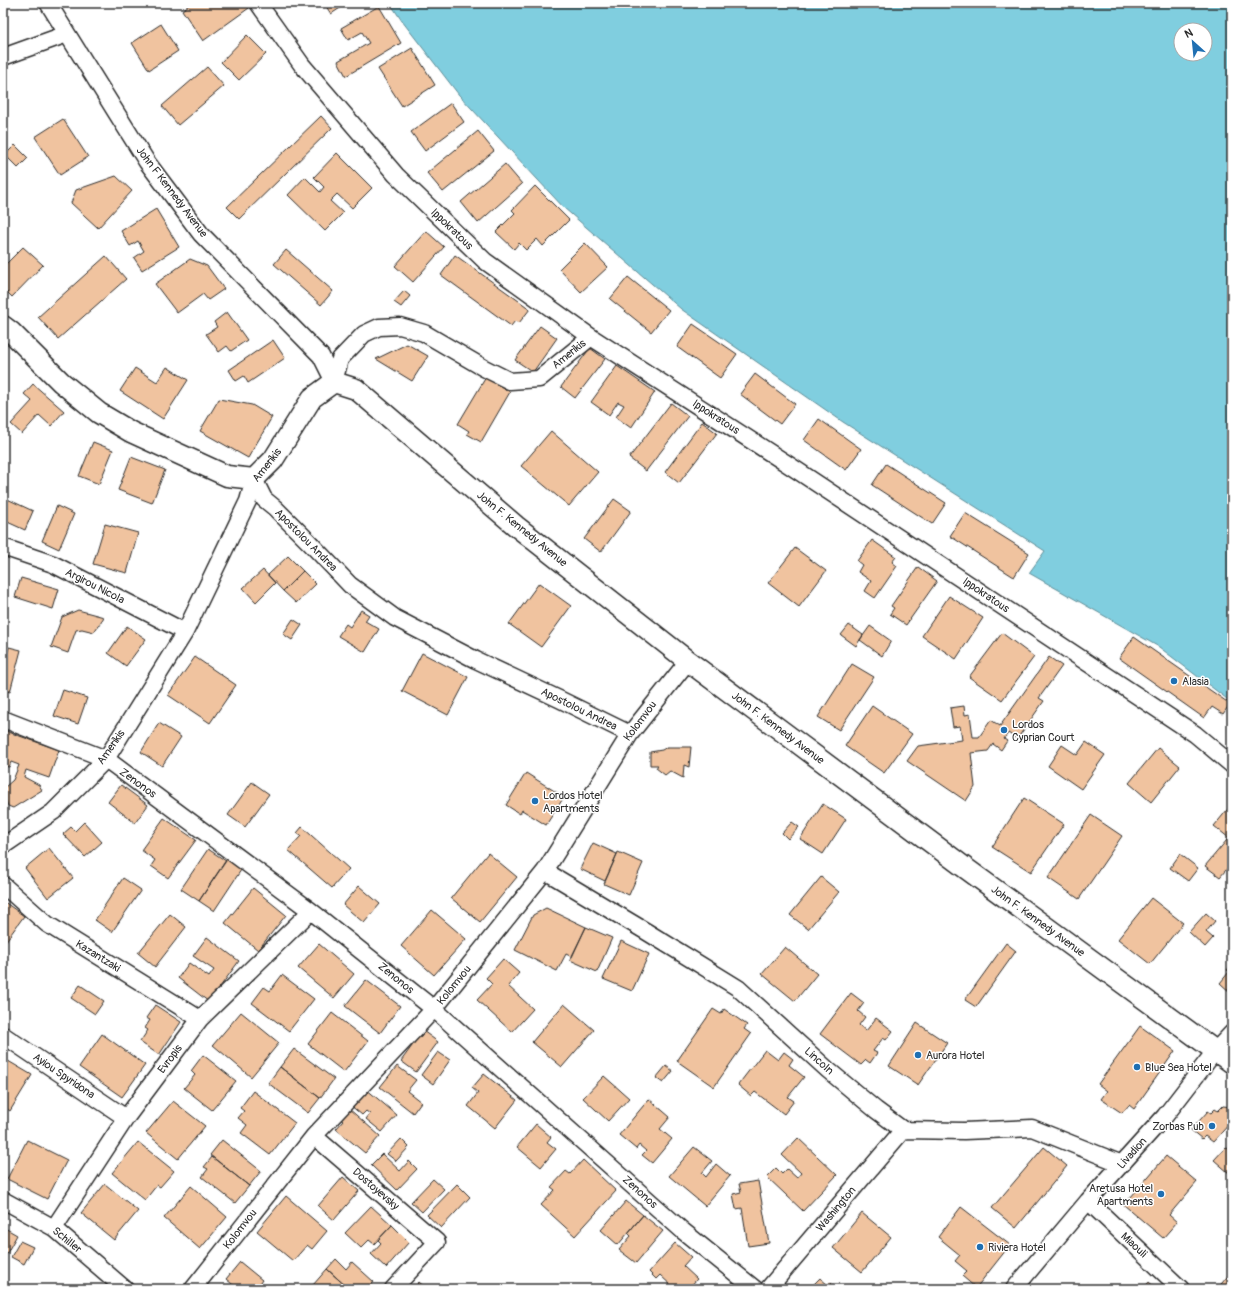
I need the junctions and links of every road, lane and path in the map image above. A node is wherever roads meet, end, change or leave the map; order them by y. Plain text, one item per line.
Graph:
1 (48, 3) edge
2 (258, 3) edge
3 (66, 34) junction
4 (3, 57) edge
5 (3, 326) edge
6 (591, 337) junction
7 (334, 382) junction
8 (254, 480) junction
9 (3, 547) edge
10 (185, 632) junction
11 (688, 661) junction
12 (3, 719) edge
13 (630, 734) junction
14 (106, 759) junction
15 (1232, 765) edge
16 (3, 846) edge
17 (545, 871) junction
18 (3, 885) edge
19 (311, 910) junction
20 (434, 1009) junction
21 (200, 1019) junction
22 (1232, 1033) edge
23 (3, 1035) edge
24 (1216, 1050) junction
25 (1232, 1063) edge
26 (126, 1118) junction
27 (903, 1130) junction
28 (314, 1136) junction
29 (1122, 1164) junction
30 (3, 1200) edge
31 (1088, 1202) junction
32 (54, 1228) junction
33 (125, 1289) edge
34 (193, 1289) edge
35 (393, 1289) edge
36 (754, 1289) edge
37 (768, 1289) edge
38 (1014, 1289) edge
39 (1181, 1289) edge

1 - 3 street, John F Kennedy Avenue
2 - 6 street, Ippokratous
3 - 4 street
3 - 7 street, John F Kennedy Avenue
5 - 8 street
6 - 7 street, Amerikis
6 - 15 street, Ippokratous
7 - 8 street, Amerikis
7 - 11 street, John F. Kennedy Avenue
8 - 10 street, Amerikis
8 - 13 street, Apostolou Andrea
9 - 10 street, Argirou Nicola
10 - 14 street, Amerikis
11 - 13 street, Kolomvou
11 - 24 street, John F. Kennedy Avenue
12 - 14 street, Zenonos
13 - 17 street, Kolomvou
14 - 16 street, Amerikis
14 - 19 street, Zenonos
17 - 20 street, Kolomvou
17 - 27 street, Lincoln
18 - 21 street, Kazantzaki
19 - 20 street, Zenonos
19 - 21 street, Evropis
20 - 28 street, Kolomvou
20 - 36 street, Zenonos
21 - 26 street, Evropis
22 - 24 street, Livadion
23 - 26 street, Ayiou Spyridona
24 - 25 street, John F. Kennedy Avenue
24 - 29 street, Livadion
26 - 32 street, Evropis
27 - 29 street
27 - 37 street, Washington
28 - 34 street, Kolomvou
28 - 35 street, Dostoyevsky
29 - 31 street, Livadion
30 - 32 street, Schiller
31 - 38 street, Livadion
31 - 39 street, Miaouli
32 - 33 street, Schiller

